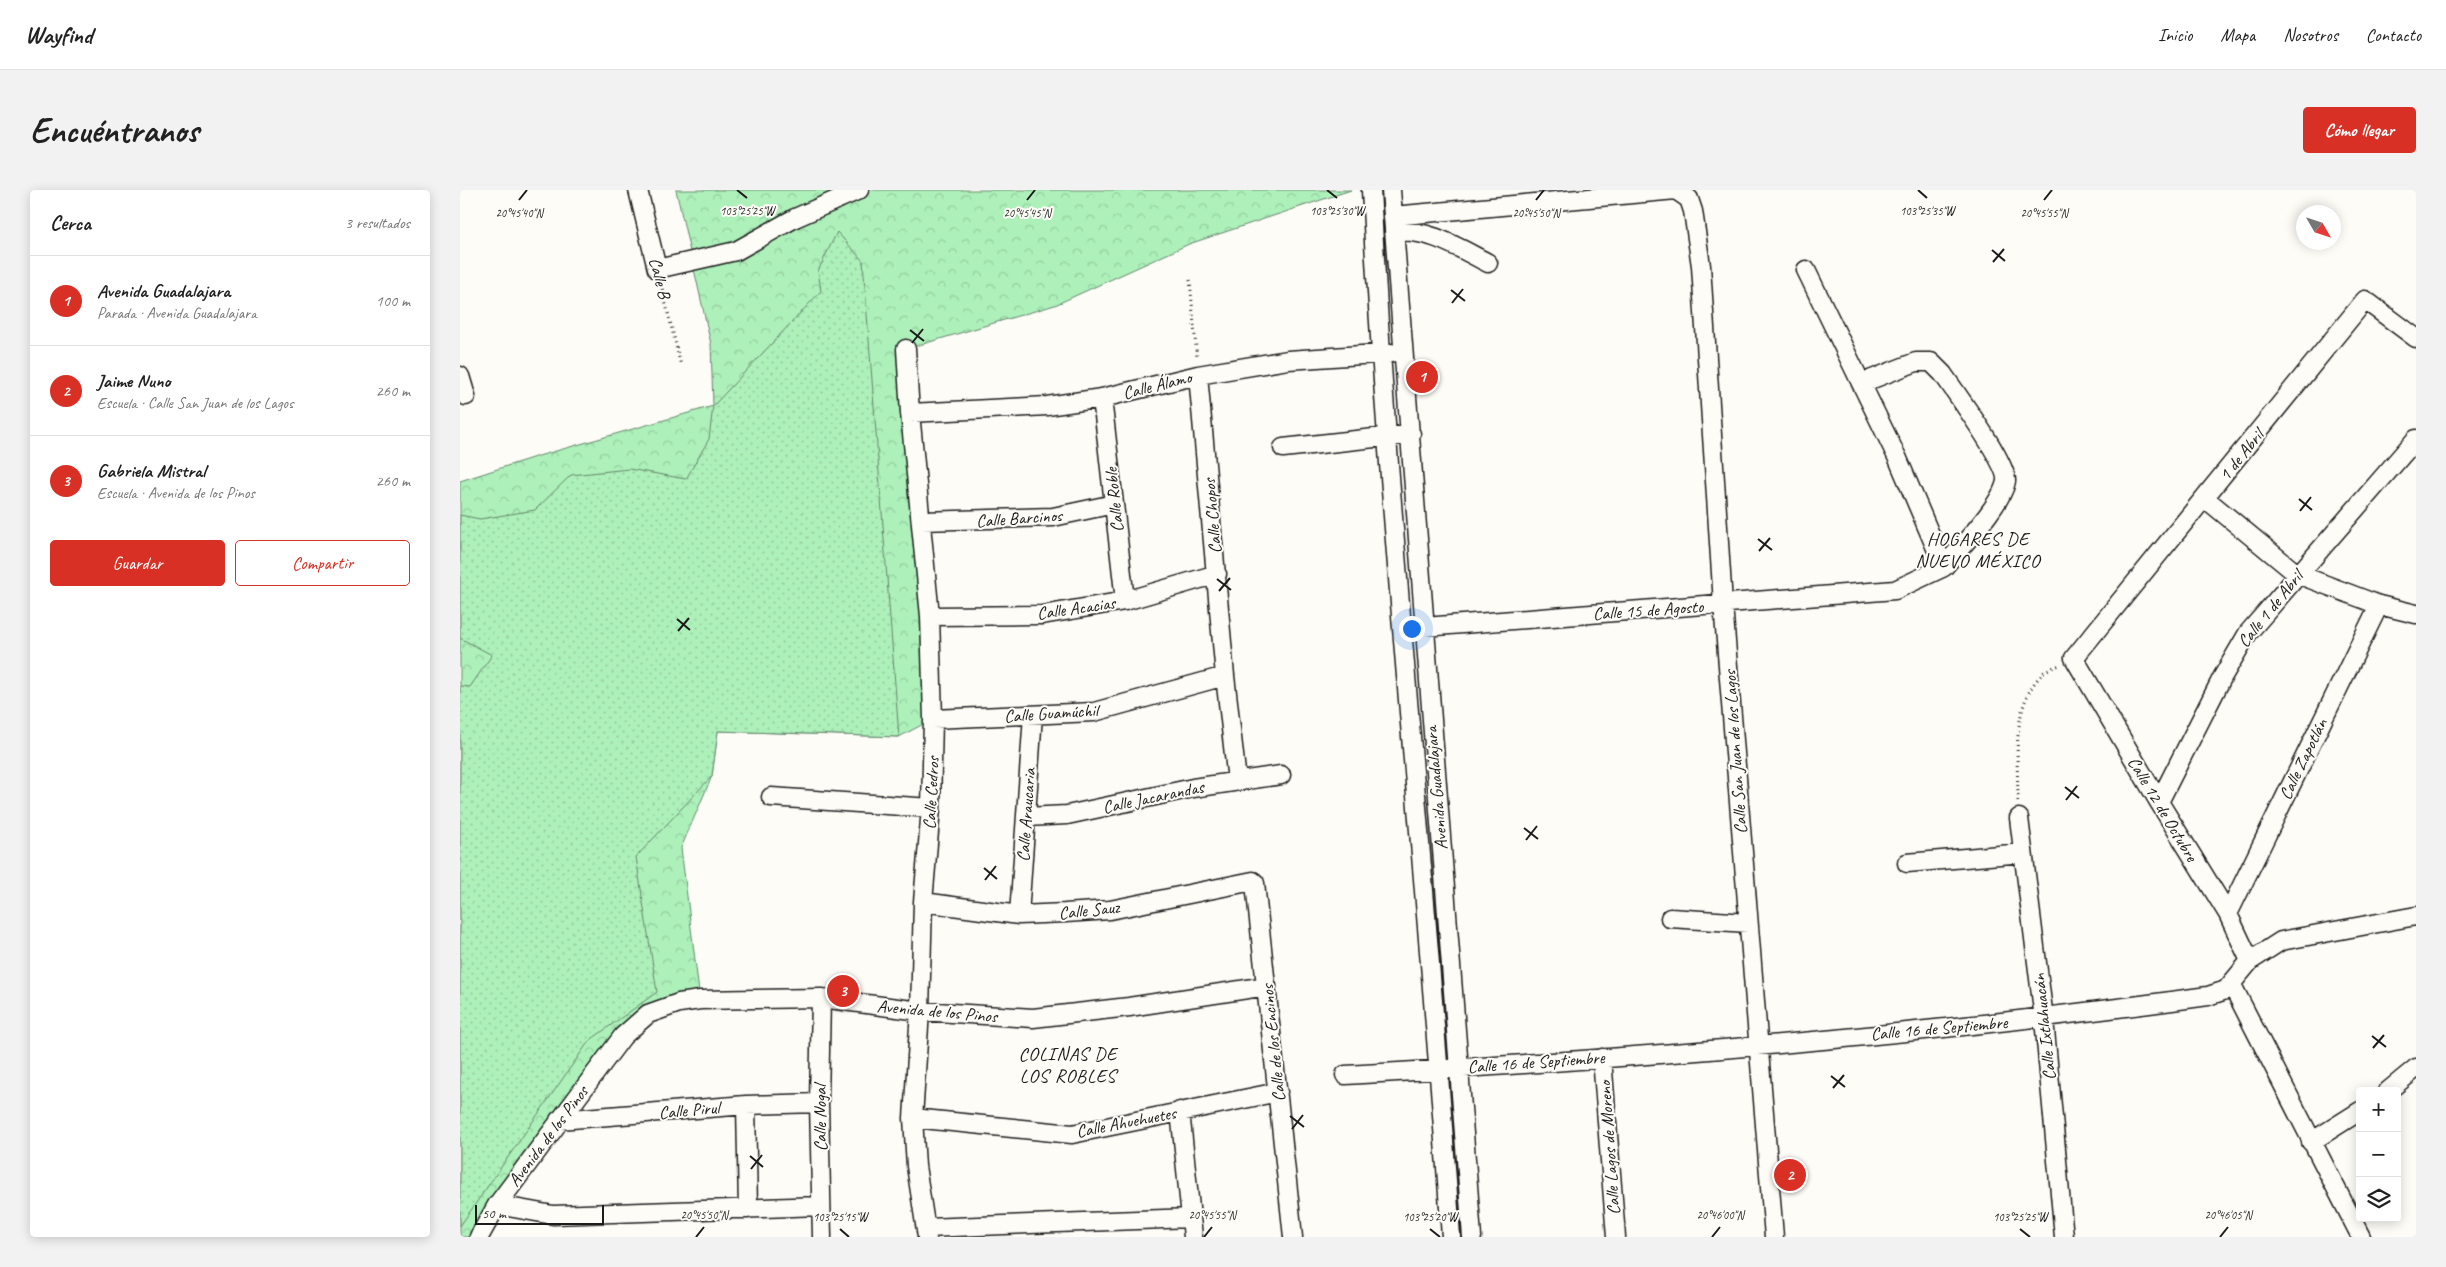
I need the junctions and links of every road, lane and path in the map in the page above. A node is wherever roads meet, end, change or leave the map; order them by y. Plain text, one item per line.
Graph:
1 (638, 190) edge
2 (859, 190) edge
3 (1371, 190) edge
4 (1391, 190) edge
5 (1676, 190) edge
6 (1394, 224) junction
7 (1488, 263) dead end
8 (657, 268) junction
9 (1806, 270) dead end
10 (1190, 280) dead end
11 (2416, 338) edge
12 (906, 349) dead end
13 (1404, 351) junction
14 (1380, 354) junction
15 (681, 366) dead end
16 (1198, 374) junction
17 (460, 376) edge
18 (1862, 383) junction
19 (466, 396) dead end
20 (1102, 398) junction
21 (910, 412) junction
22 (1411, 434) junction
23 (1386, 436) junction
24 (2416, 439) edge
25 (1283, 448) dead end
26 (1413, 486) junction
27 (1390, 487) junction
28 (2206, 499) junction
29 (1114, 504) junction
30 (922, 521) junction
31 (1944, 567) junction
32 (1217, 574) junction
33 (2297, 574) junction
34 (1125, 601) junction
35 (1723, 604) junction
36 (2378, 605) junction
37 (2416, 614) edge
38 (930, 616) junction
39 (1423, 627) junction
40 (1402, 629) junction
41 (2074, 658) joint
42 (2043, 672) dead end
43 (1225, 676) junction
44 (1033, 715) junction
45 (934, 719) junction
46 (1434, 768) junction
47 (1414, 770) junction
48 (1281, 775) dead end
49 (1237, 781) junction
50 (771, 797) dead end
51 (2159, 802) junction
52 (931, 808) junction
53 (1026, 817) junction
54 (2019, 818) joint
55 (2023, 854) junction
56 (1907, 863) dead end
57 (1253, 881) joint
58 (923, 902) junction
59 (1426, 910) junction
60 (1447, 910) junction
61 (2228, 914) junction
62 (1019, 915) junction
63 (2416, 916) edge
64 (1670, 918) dead end
65 (1748, 923) junction
66 (2250, 961) junction
67 (1267, 986) junction
68 (2232, 986) junction
69 (821, 998) junction
70 (920, 1011) junction
71 (2044, 1019) junction
72 (1758, 1045) junction
73 (1602, 1058) junction
74 (1458, 1068) junction
75 (2416, 1068) edge
76 (1439, 1070) junction
77 (1345, 1075) dead end
78 (2393, 1087) edge
79 (1278, 1092) junction
80 (819, 1103) junction
81 (746, 1105) junction
82 (1180, 1111) junction
83 (2356, 1113) edge
84 (913, 1118) junction
85 (559, 1120) junction
86 (2310, 1142) junction
87 (497, 1205) junction
88 (820, 1206) junction
89 (748, 1209) junction
90 (1191, 1218) junction
91 (926, 1232) edge
92 (479, 1237) edge
93 (822, 1237) edge
94 (1193, 1237) edge
95 (1293, 1237) edge
96 (1451, 1237) edge
97 (1472, 1237) edge
98 (1616, 1237) edge
99 (1774, 1237) edge
100 (2064, 1237) edge
101 (2361, 1237) edge

1 - 8 street, Calle B
2 - 8 street
3 - 14 street, Avenida Guadalajara
4 - 6 street, Avenida Guadalajara
5 - 6 street
5 - 35 street, Calle San Juan de los Lagos
6 - 7 street
6 - 13 street, Avenida Guadalajara
8 - 15 path, Calle B
9 - 18 street
10 - 16 path
11 - 28 street, 1 de Abril
12 - 21 street, Calle Cedros
13 - 14 street, Calle Álamo
13 - 22 street, Avenida Guadalajara
14 - 16 street, Calle Álamo
14 - 23 street, Avenida Guadalajara
16 - 20 street, Calle Álamo
16 - 32 street, Calle Chopos
17 - 19 street
18 - 31 street
18 - 31 street
20 - 21 street, Calle Álamo
20 - 29 street, Calle Roble
21 - 30 street, Calle Cedros
22 - 23 street
22 - 26 street, Avenida Guadalajara
23 - 25 street
23 - 27 street, Avenida Guadalajara
24 - 33 street, Calle 1 de Abril
26 - 27 street
26 - 39 street, Avenida Guadalajara
27 - 40 street, Avenida Guadalajara
28 - 33 street
28 - 41 street, 1 de Abril
29 - 30 street, Calle Barcinos
29 - 34 street, Calle Roble
30 - 38 street, Calle Cedros
31 - 35 street, Calle 15 de Agosto
32 - 34 street, Calle Acacias
32 - 43 street, Calle Chopos
33 - 36 street
33 - 51 street, Calle 1 de Abril
34 - 38 street, Calle Acacias
35 - 39 street, Calle 15 de Agosto
35 - 65 street, Calle San Juan de los Lagos
36 - 37 street
36 - 61 street, Calle Zapotlán
38 - 45 street, Calle Cedros
39 - 40 street, Calle 15 de Agosto
39 - 46 street, Avenida Guadalajara
40 - 47 street, Avenida Guadalajara
41 - 51 street, Calle 12 de Octubre
42 - 54 path
43 - 44 street, Calle Guamúchil
43 - 49 street, Calle Chopos
44 - 45 street, Calle Guamúchil
44 - 53 street, Calle Araucaria
45 - 52 street, Calle Cedros
46 - 47 street
46 - 60 street, Avenida Guadalajara
47 - 59 street, Avenida Guadalajara
48 - 49 street, Calle Jacarandas
49 - 53 street, Calle Jacarandas
50 - 52 street
51 - 61 street, Calle 12 de Octubre
52 - 58 street, Calle Cedros
53 - 62 street, Calle Araucaria
54 - 55 street, Calle Ixtlahuacán
55 - 56 street
55 - 71 street, Calle Ixtlahuacán
57 - 62 street, Calle Sauz
57 - 67 street, Calle de los Encinos
58 - 62 street, Calle Sauz
58 - 70 street, Calle Cedros
59 - 60 street
59 - 76 street, Avenida Guadalajara
60 - 74 street, Avenida Guadalajara
61 - 66 street, Calle 12 de Octubre
63 - 66 street
64 - 65 street
65 - 72 street, Calle San Juan de los Lagos
66 - 68 street
67 - 70 street, Avenida de los Pinos
67 - 79 street, Calle de los Encinos
68 - 71 street, Calle 16 de Septiembre
68 - 86 street
69 - 70 street, Avenida de los Pinos
69 - 80 street, Calle Nogal
69 - 85 street, Avenida de los Pinos
70 - 84 street, Calle Cedros
71 - 72 street, Calle 16 de Septiembre
71 - 100 street, Calle Ixtlahuacán
72 - 73 street, Calle 16 de Septiembre
72 - 99 street, Calle San Juan de los Lagos
73 - 74 street, Calle 16 de Septiembre
73 - 98 street, Calle Lagos de Moreno
74 - 76 street, Calle 16 de Septiembre
74 - 97 street, Avenida Guadalajara
75 - 78 street
76 - 77 street, Calle 16 de Septiembre
76 - 96 street, Avenida Guadalajara
79 - 82 street, Calle Ahuehuetes
79 - 95 street, Calle de los Encinos
80 - 81 street, Calle Pirul
80 - 88 street, Calle Nogal
81 - 85 street, Calle Pirul
81 - 89 street
82 - 84 street, Calle Ahuehuetes
82 - 90 street
83 - 86 street
84 - 91 street, Calle Cedros
85 - 87 street, Avenida de los Pinos
86 - 101 street
87 - 89 street
87 - 92 street, Avenida de los Pinos
88 - 89 street
88 - 93 street, Calle Nogal
90 - 91 street
90 - 94 street

